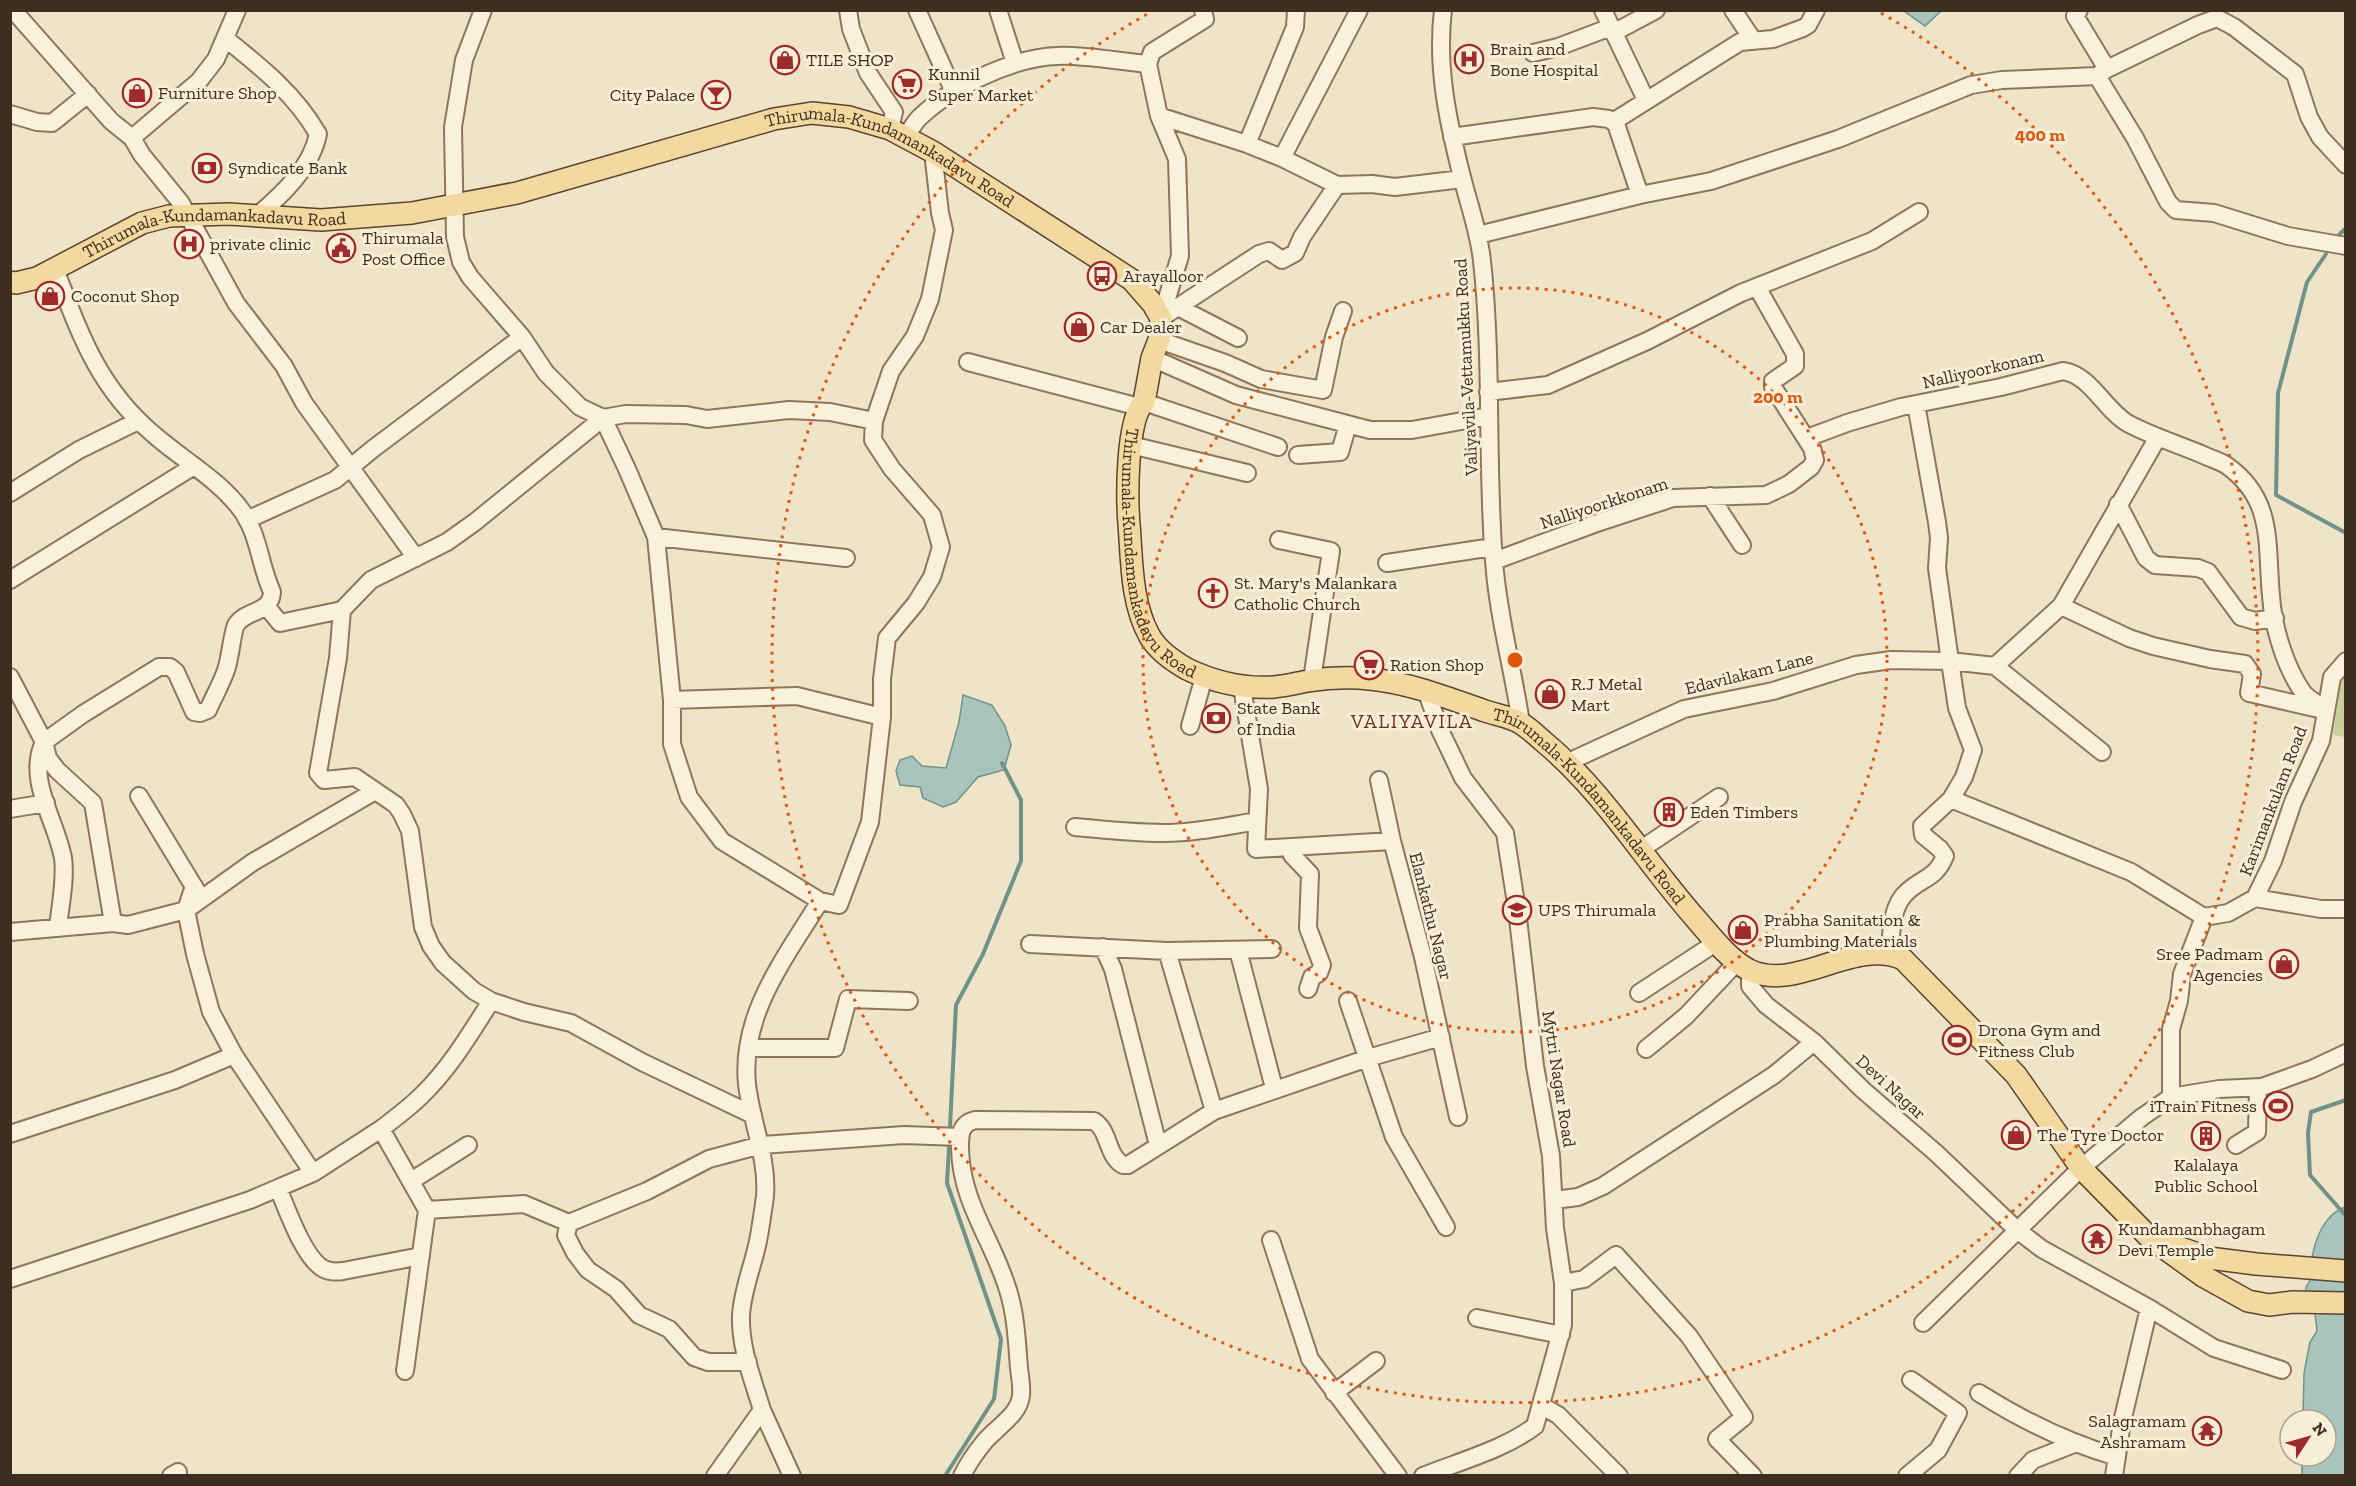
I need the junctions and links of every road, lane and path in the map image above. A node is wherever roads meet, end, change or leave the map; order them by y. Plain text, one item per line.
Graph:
1 (237, 10) edge
2 (483, 10) edge
3 (848, 10) edge
4 (917, 10) edge
5 (1203, 10) edge
6 (1296, 10) edge
7 (1359, 10) edge
8 (1443, 10) edge
9 (1603, 10) edge
10 (1656, 10) edge
11 (1733, 10) edge
12 (1798, 10) edge
13 (12, 11) edge
14 (1000, 11) edge
15 (2071, 12) edge
16 (2215, 14) edge
17 (1812, 18) edge
18 (1612, 30) junction
19 (226, 39) junction
20 (1753, 40) junction
21 (1533, 53) dead end
22 (1015, 63) junction
23 (1148, 64) junction
24 (2102, 73) junction
25 (954, 92) junction
26 (88, 94) junction
27 (1646, 100) junction
28 (10, 114) edge
29 (1159, 116) junction
30 (1616, 124) junction
31 (898, 133) junction
32 (1452, 136) junction
33 (132, 138) junction
34 (1247, 144) junction
35 (933, 152) junction
36 (1282, 158) junction
37 (2346, 165) edge
38 (1462, 179) junction
39 (1337, 185) junction
40 (1640, 195) junction
41 (456, 205) junction
42 (1919, 212) dead end
43 (189, 214) junction
44 (258, 215) junction
45 (1478, 236) junction
46 (2346, 246) edge
47 (56, 269) junction
48 (10, 282) edge
49 (1758, 287) junction
50 (1343, 311) dead end
51 (1169, 313) junction
52 (522, 337) junction
53 (1238, 338) dead end
54 (1156, 349) junction
55 (968, 362) dead end
56 (1488, 392) junction
57 (1142, 404) junction
58 (1916, 404) junction
59 (1489, 416) junction
60 (603, 418) junction
61 (138, 421) junction
62 (874, 421) junction
63 (1348, 424) junction
64 (2158, 436) junction
65 (1807, 438) junction
66 (1131, 445) junction
67 (1278, 447) dead end
68 (1298, 455) dead end
69 (194, 466) junction
70 (349, 467) junction
71 (1247, 473) dead end
72 (10, 493) edge
73 (1710, 496) junction
74 (2118, 504) junction
75 (247, 520) junction
76 (656, 537) junction
77 (1279, 540) dead end
78 (1742, 545) dead end
79 (1494, 554) junction
80 (416, 558) junction
81 (846, 558) dead end
82 (1387, 563) dead end
83 (10, 580) edge
84 (2061, 606) junction
85 (267, 607) junction
86 (342, 610) junction
87 (2275, 618) junction
88 (1950, 661) junction
89 (2346, 661) edge
90 (1995, 666) junction
91 (10, 677) edge
92 (1204, 677) junction
93 (1311, 680) junction
94 (1242, 687) junction
95 (1426, 690) junction
96 (672, 700) junction
97 (2326, 711) junction
98 (882, 717) junction
99 (1521, 723) junction
100 (1190, 726) dead end
101 (44, 742) junction
102 (2102, 752) dead end
103 (1568, 762) junction
104 (1379, 780) dead end
105 (375, 791) junction
106 (139, 796) dead end
107 (1719, 797) dead end
108 (1951, 799) junction
109 (46, 803) junction
110 (10, 809) edge
111 (1257, 821) junction
112 (1076, 827) dead end
113 (1392, 841) junction
114 (1293, 848) junction
115 (1640, 850) junction
116 (198, 893) junction
117 (2255, 898) junction
118 (820, 901) junction
119 (2346, 909) edge
120 (186, 910) junction
121 (2204, 917) junction
122 (113, 923) junction
123 (58, 928) junction
124 (10, 932) edge
125 (1717, 942) junction
126 (1030, 944) dead end
127 (1103, 947) junction
128 (1272, 949) dead end
129 (1238, 950) junction
130 (1167, 951) junction
131 (1890, 953) junction
132 (1743, 966) junction
133 (1308, 989) dead end
134 (1639, 993) dead end
135 (1348, 1000) dead end
136 (491, 1001) junction
137 (909, 1001) dead end
138 (1441, 1037) junction
139 (1814, 1042) junction
140 (748, 1048) junction
141 (1646, 1049) dead end
142 (2346, 1053) edge
143 (234, 1055) junction
144 (1368, 1058) junction
145 (2258, 1087) junction
146 (1274, 1088) junction
147 (2171, 1097) junction
148 (1214, 1111) junction
149 (753, 1115) junction
150 (1458, 1117) dead end
151 (381, 1129) junction
152 (10, 1134) edge
153 (960, 1137) junction
154 (468, 1145) dead end
155 (761, 1145) junction
156 (1158, 1145) junction
157 (2236, 1145) dead end
158 (2081, 1168) junction
159 (313, 1173) junction
160 (411, 1181) junction
161 (278, 1188) junction
162 (1554, 1200) junction
163 (427, 1210) junction
164 (569, 1223) junction
165 (1446, 1227) dead end
166 (2017, 1230) junction
167 (2149, 1237) junction
168 (1271, 1240) dead end
169 (421, 1256) junction
170 (2346, 1271) edge
171 (10, 1279) edge
172 (1563, 1283) junction
173 (2346, 1303) edge
174 (2149, 1308) junction
175 (1477, 1318) dead end
176 (1923, 1323) dead end
177 (1561, 1335) junction
178 (1376, 1361) dead end
179 (748, 1362) junction
180 (2282, 1370) dead end
181 (405, 1371) dead end
182 (1911, 1380) dead end
183 (1334, 1393) junction
184 (1979, 1393) dead end
185 (1542, 1406) junction
186 (762, 1410) junction
187 (2074, 1444) junction
188 (2117, 1457) junction
189 (1424, 1475) edge
190 (715, 1476) edge
191 (792, 1476) edge
192 (962, 1476) edge
193 (1398, 1476) edge
194 (1619, 1476) edge
195 (1753, 1476) edge
196 (1907, 1476) edge
197 (2018, 1476) edge
198 (2114, 1476) edge

1 - 19 street
2 - 41 street
3 - 31 street
4 - 25 street
5 - 23 street
6 - 34 street
7 - 36 street
8 - 32 street, Valiyavila-Vettamukku Road
9 - 18 street
10 - 18 street
11 - 20 street
12 - 17 street
13 - 26 street
14 - 22 street
15 - 24 street
16 - 24 street
16 - 37 street
17 - 20 street
18 - 21 street
18 - 27 street
19 - 33 street
19 - 44 street
20 - 27 street
22 - 23 street
22 - 25 street
23 - 29 street
24 - 40 street
24 - 46 street
25 - 31 street
26 - 28 street
26 - 33 street
27 - 30 street
29 - 34 street
29 - 51 street
30 - 32 street
30 - 40 street
31 - 35 main road, Thirumala-Kundamankadavu Road
31 - 41 main road, Thirumala-Kundamankadavu Road
32 - 38 street, Valiyavila-Vettamukku Road
33 - 43 street
34 - 36 street
35 - 51 main road, Thirumala-Kundamankadavu Road
35 - 62 street
36 - 39 street
38 - 39 street
38 - 45 street, Valiyavila-Vettamukku Road
39 - 51 street
40 - 45 street
41 - 44 main road, Thirumala-Kundamankadavu Road
41 - 52 street
42 - 49 street
43 - 44 main road, Thirumala-Kundamankadavu Road
43 - 47 main road, Thirumala-Kundamankadavu Road
43 - 70 street
45 - 56 street, Valiyavila-Vettamukku Road
47 - 48 main road, Thirumala-Kundamankadavu Road
47 - 61 street
49 - 56 street
49 - 65 street
50 - 54 street
51 - 53 street
51 - 54 main road, Thirumala-Kundamankadavu Road
52 - 60 street
52 - 70 street
54 - 57 main road, Thirumala-Kundamankadavu Road
54 - 63 street
55 - 57 street
56 - 59 street, Valiyavila-Vettamukku Road
57 - 66 main road, Thirumala-Kundamankadavu Road
57 - 67 street
58 - 64 street, Nalliyoorkonam
58 - 65 street, Nalliyoorkonam
58 - 88 street
59 - 63 street
59 - 79 street, Valiyavila-Vettamukku Road
60 - 62 street
60 - 76 street
60 - 80 street
61 - 69 street
61 - 72 street
62 - 98 street
63 - 68 street
64 - 74 street
64 - 87 street, Nalliyoorkonam
65 - 73 street, Nalliyoorkkonam
66 - 71 street
66 - 92 main road, Thirumala-Kundamankadavu Road
69 - 75 street
69 - 83 street
70 - 75 street
70 - 80 street
73 - 78 street
73 - 79 street, Nalliyoorkkonam
74 - 84 street
74 - 87 street
75 - 85 street
76 - 81 street
76 - 96 street
77 - 93 street
79 - 82 street, Nalliyoorkkonam
79 - 99 street, Valiyavila-Vettamukku Road
80 - 86 street
84 - 90 street
84 - 97 street
85 - 86 street
85 - 101 street
86 - 105 street
87 - 97 street, Nalliyoorkonam
88 - 90 street, Edavilakam Lane
88 - 103 street, Edavilakam Lane
88 - 108 street
89 - 97 street, Karimankulam Road
90 - 102 street
91 - 101 street
92 - 94 main road, Thirumala-Kundamankadavu Road
92 - 100 street
93 - 94 main road, Thirumala-Kundamankadavu Road
93 - 95 main road, Thirumala-Kundamankadavu Road
94 - 111 street, Elankathu Nagar
95 - 99 main road, Thirumala-Kundamankadavu Road
95 - 162 street, Mytri Nagar Road
96 - 98 street
96 - 118 street
97 - 117 street, Karimankulam Road
98 - 118 street
99 - 103 main road, Thirumala-Kundamankadavu Road
101 - 109 street
101 - 122 street
103 - 115 main road, Thirumala-Kundamankadavu Road
104 - 113 street
105 - 116 street
105 - 136 street
106 - 116 street
107 - 115 street
108 - 121 street
108 - 131 street
109 - 110 street
109 - 123 street
111 - 112 street
111 - 114 street, Elankathu Nagar
113 - 114 street, Elankathu Nagar
113 - 138 street, Elankathu Nagar
114 - 133 street
115 - 125 main road, Thirumala-Kundamankadavu Road
116 - 120 street
117 - 119 street
117 - 121 street, Karimankulam Road
118 - 140 street
120 - 122 street
120 - 143 street
121 - 147 street
122 - 123 street
123 - 124 street
125 - 132 main road, Thirumala-Kundamankadavu Road
125 - 134 street
126 - 127 street
127 - 130 street
127 - 156 street
128 - 129 street
129 - 130 street
129 - 146 street
130 - 148 street
131 - 132 main road
131 - 158 main road
132 - 139 street, Devi Nagar
132 - 141 street
135 - 144 street
136 - 149 street
136 - 151 street
137 - 140 street
138 - 144 street
138 - 150 street, Elankathu Nagar
139 - 162 street
139 - 166 street, Devi Nagar
140 - 149 street
142 - 145 street
143 - 152 street
143 - 159 street
144 - 146 street
144 - 165 street
145 - 147 street
145 - 157 street
146 - 148 street
147 - 158 street
148 - 156 street
149 - 155 street
151 - 159 street
151 - 160 street
153 - 155 street
153 - 156 street
153 - 192 street
154 - 160 street
155 - 164 street
155 - 179 street
158 - 166 street
158 - 167 main road
159 - 161 street
160 - 163 street
161 - 169 street
161 - 171 street
162 - 172 street, Mytri Nagar Road
163 - 164 street
163 - 169 street
164 - 179 street
166 - 174 street, Devi Nagar
166 - 176 street
167 - 170 main road
167 - 173 main road
168 - 183 street
169 - 181 street
172 - 177 street, Mytri Nagar Road
172 - 195 street
174 - 180 street, Devi Nagar
174 - 188 street
175 - 177 street
177 - 185 street, Mytri Nagar Road
178 - 183 street
179 - 186 street
182 - 196 street
183 - 193 street
184 - 187 street
185 - 189 street, Mytri Nagar Road
185 - 194 street
186 - 190 street
186 - 191 street
187 - 188 street
187 - 197 street
188 - 198 street

